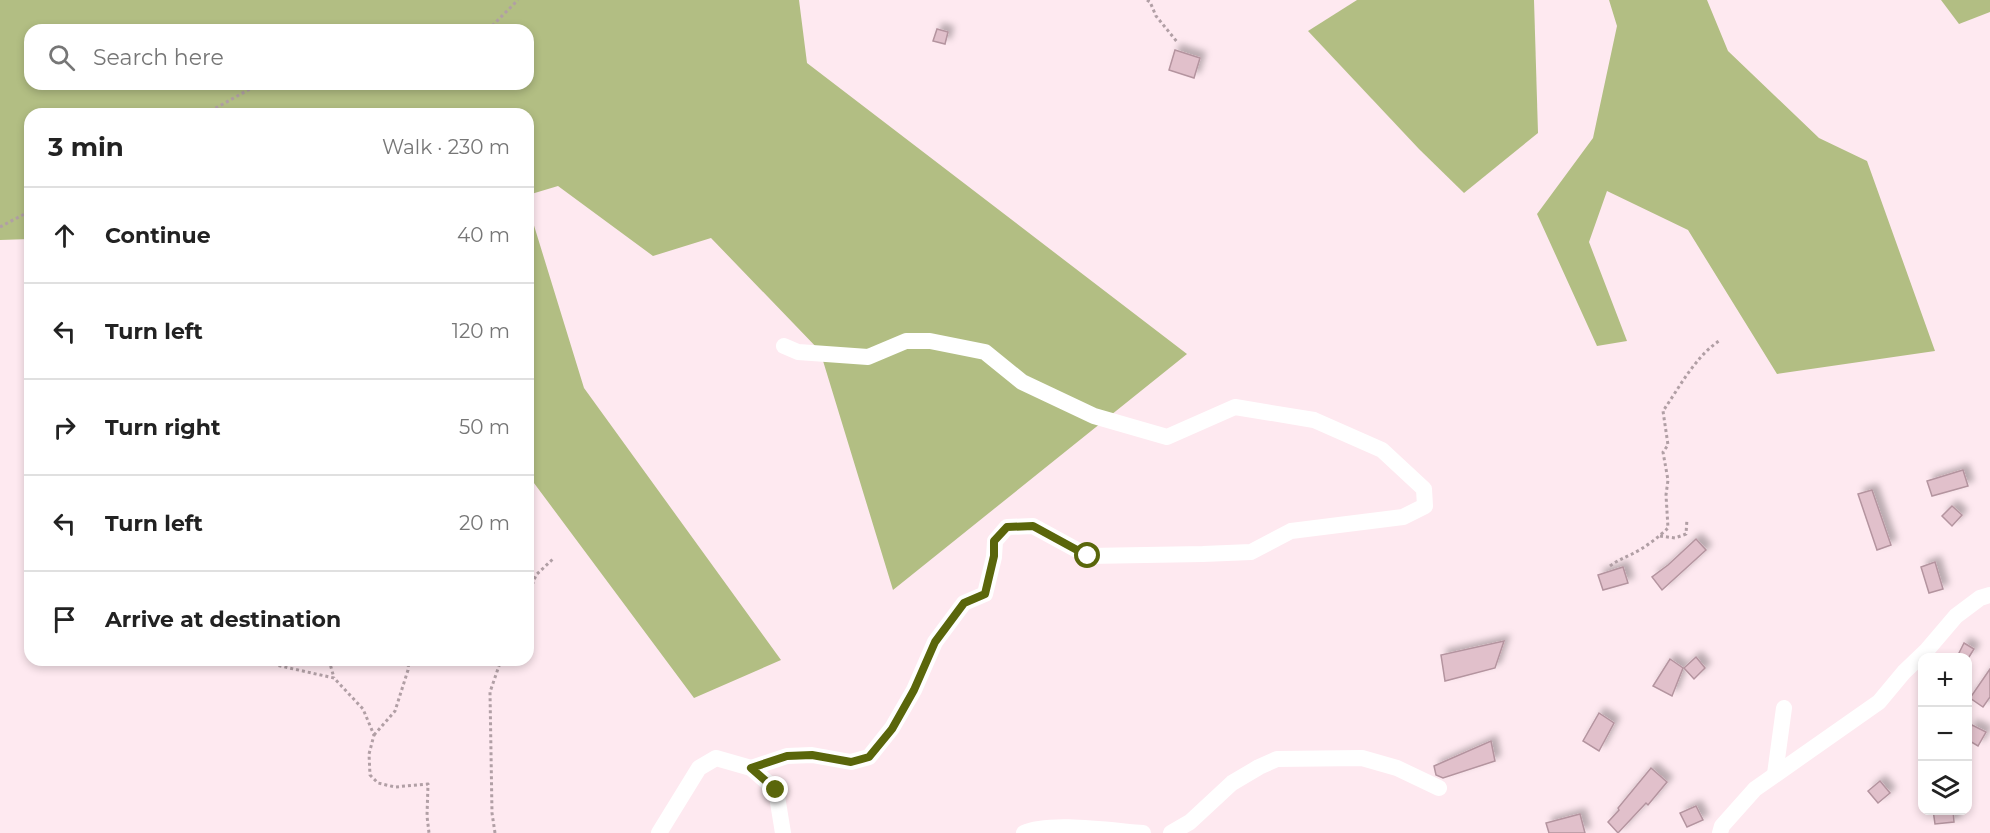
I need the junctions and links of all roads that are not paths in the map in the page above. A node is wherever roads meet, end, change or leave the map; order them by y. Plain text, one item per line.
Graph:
1 (784, 346) dead end
2 (1990, 595) edge
3 (1784, 708) dead end
4 (751, 768) junction
5 (1774, 774) junction
6 (1439, 788) dead end
7 (659, 833) edge
8 (783, 833) edge
9 (1024, 833) edge
10 (1143, 833) edge
11 (1171, 833) edge
12 (1719, 833) edge

1 - 4 street
2 - 5 street
3 - 5 street
4 - 7 street
4 - 8 street
5 - 12 street
6 - 11 street
9 - 10 street

